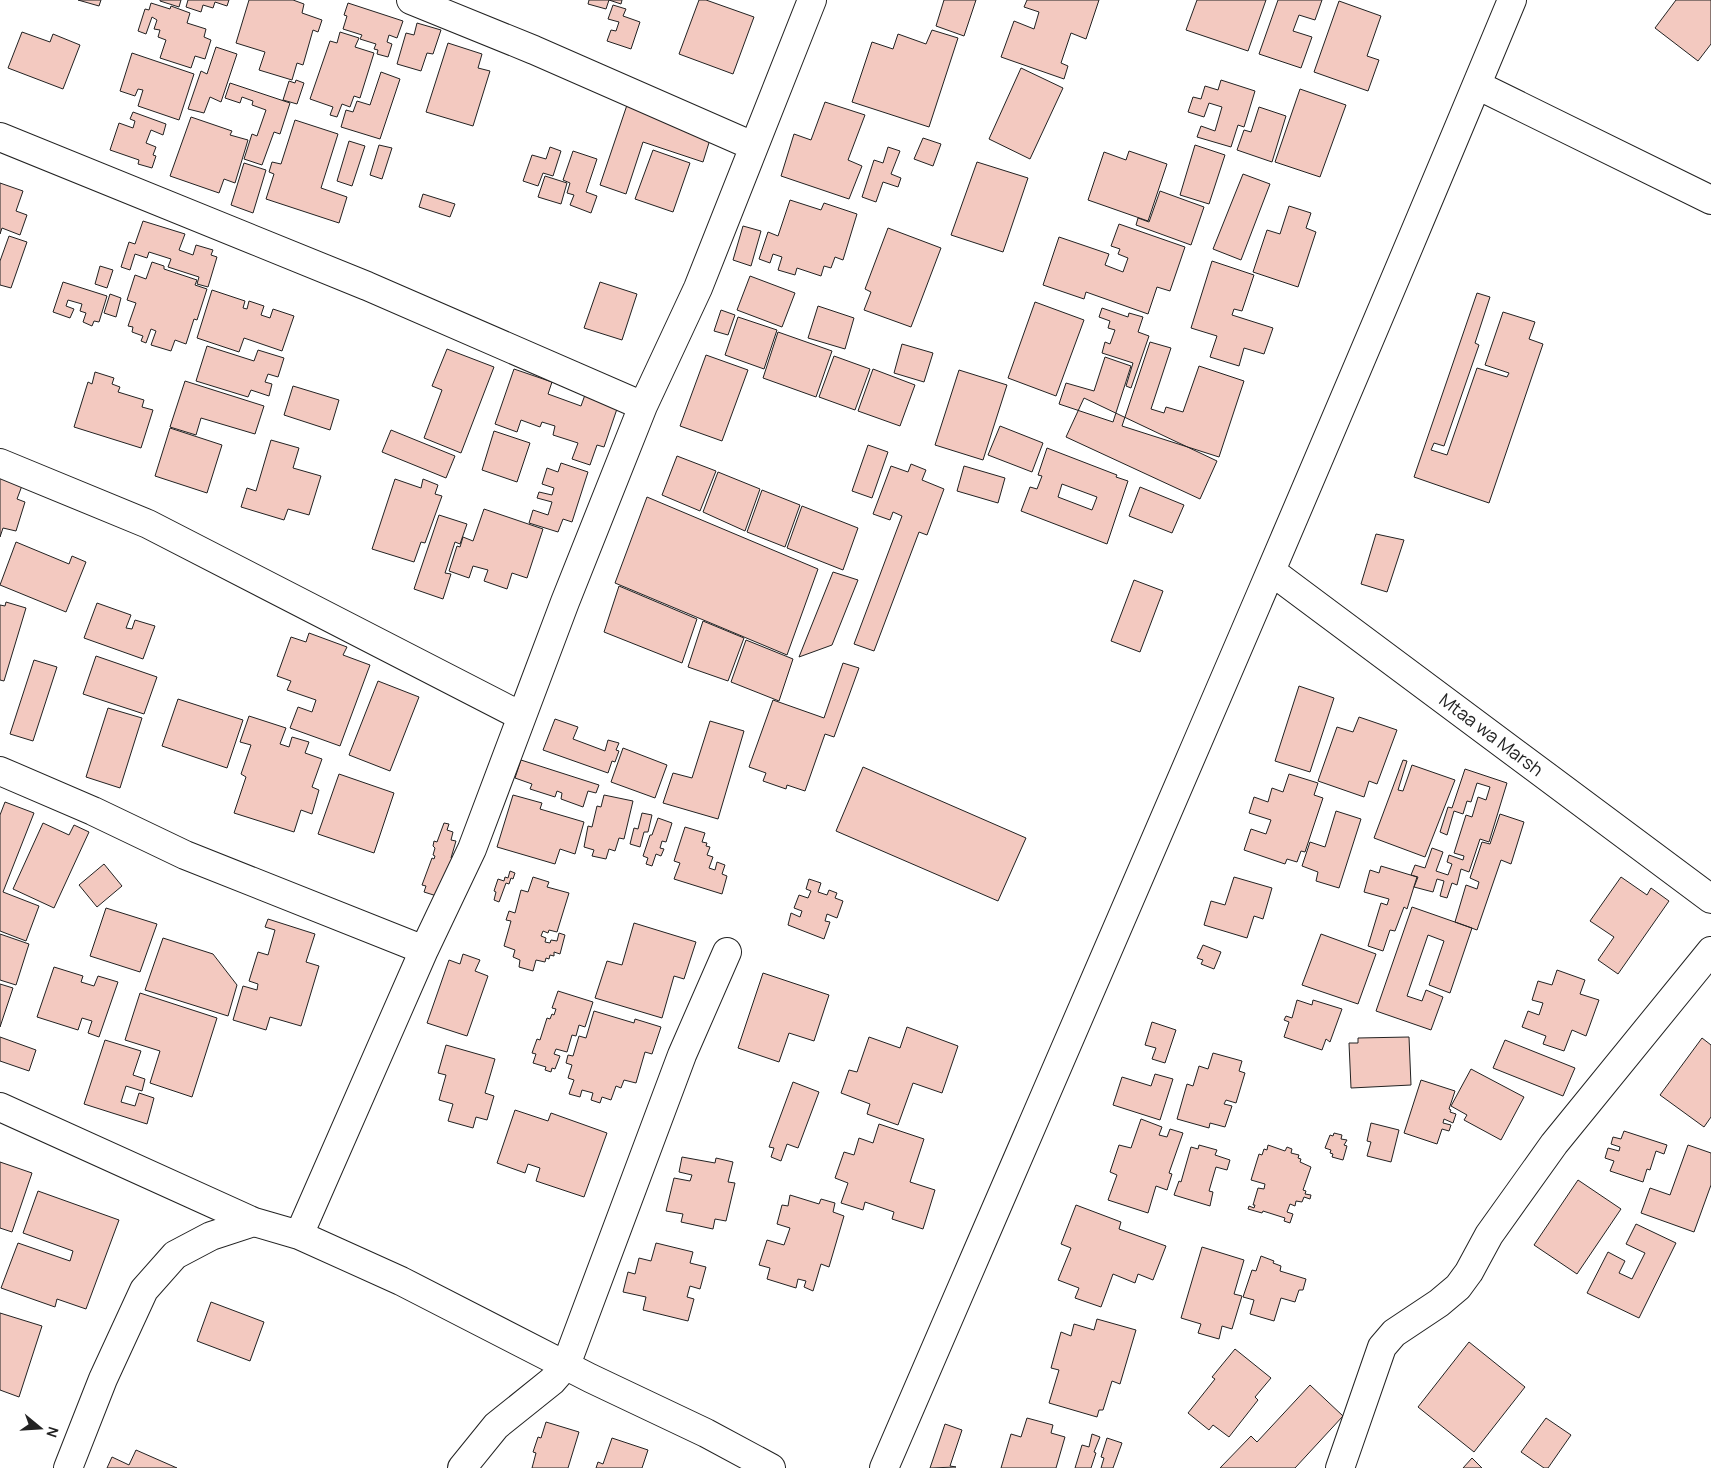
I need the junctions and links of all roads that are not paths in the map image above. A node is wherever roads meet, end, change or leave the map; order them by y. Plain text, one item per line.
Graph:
1 (411, 0) edge
2 (812, 0) edge
3 (1512, 0) edge
4 (1477, 85) junction
5 (0, 137) edge
6 (753, 146) junction
7 (1711, 200) edge
8 (643, 406) junction
9 (0, 463) edge
10 (1271, 571) junction
11 (521, 716) junction
12 (0, 771) edge
13 (1711, 899) edge
14 (424, 950) junction
15 (1711, 950) edge
16 (727, 952) dead end
17 (0, 1107) edge
18 (254, 1222) junction
19 (300, 1235) junction
20 (566, 1365) junction
21 (68, 1468) edge
22 (462, 1468) edge
23 (771, 1468) edge
24 (884, 1468) edge
25 (1340, 1468) edge

1 - 6 street
2 - 6 street
3 - 4 street
4 - 7 street
4 - 10 street
5 - 8 street
6 - 8 street
8 - 11 street
9 - 11 street
10 - 13 street, Mtaa wa Marsh
10 - 24 street
11 - 14 street
12 - 14 street
14 - 19 street
15 - 25 street
16 - 20 street
17 - 18 street
18 - 19 street
18 - 21 street
19 - 20 street
20 - 22 street
20 - 23 street

